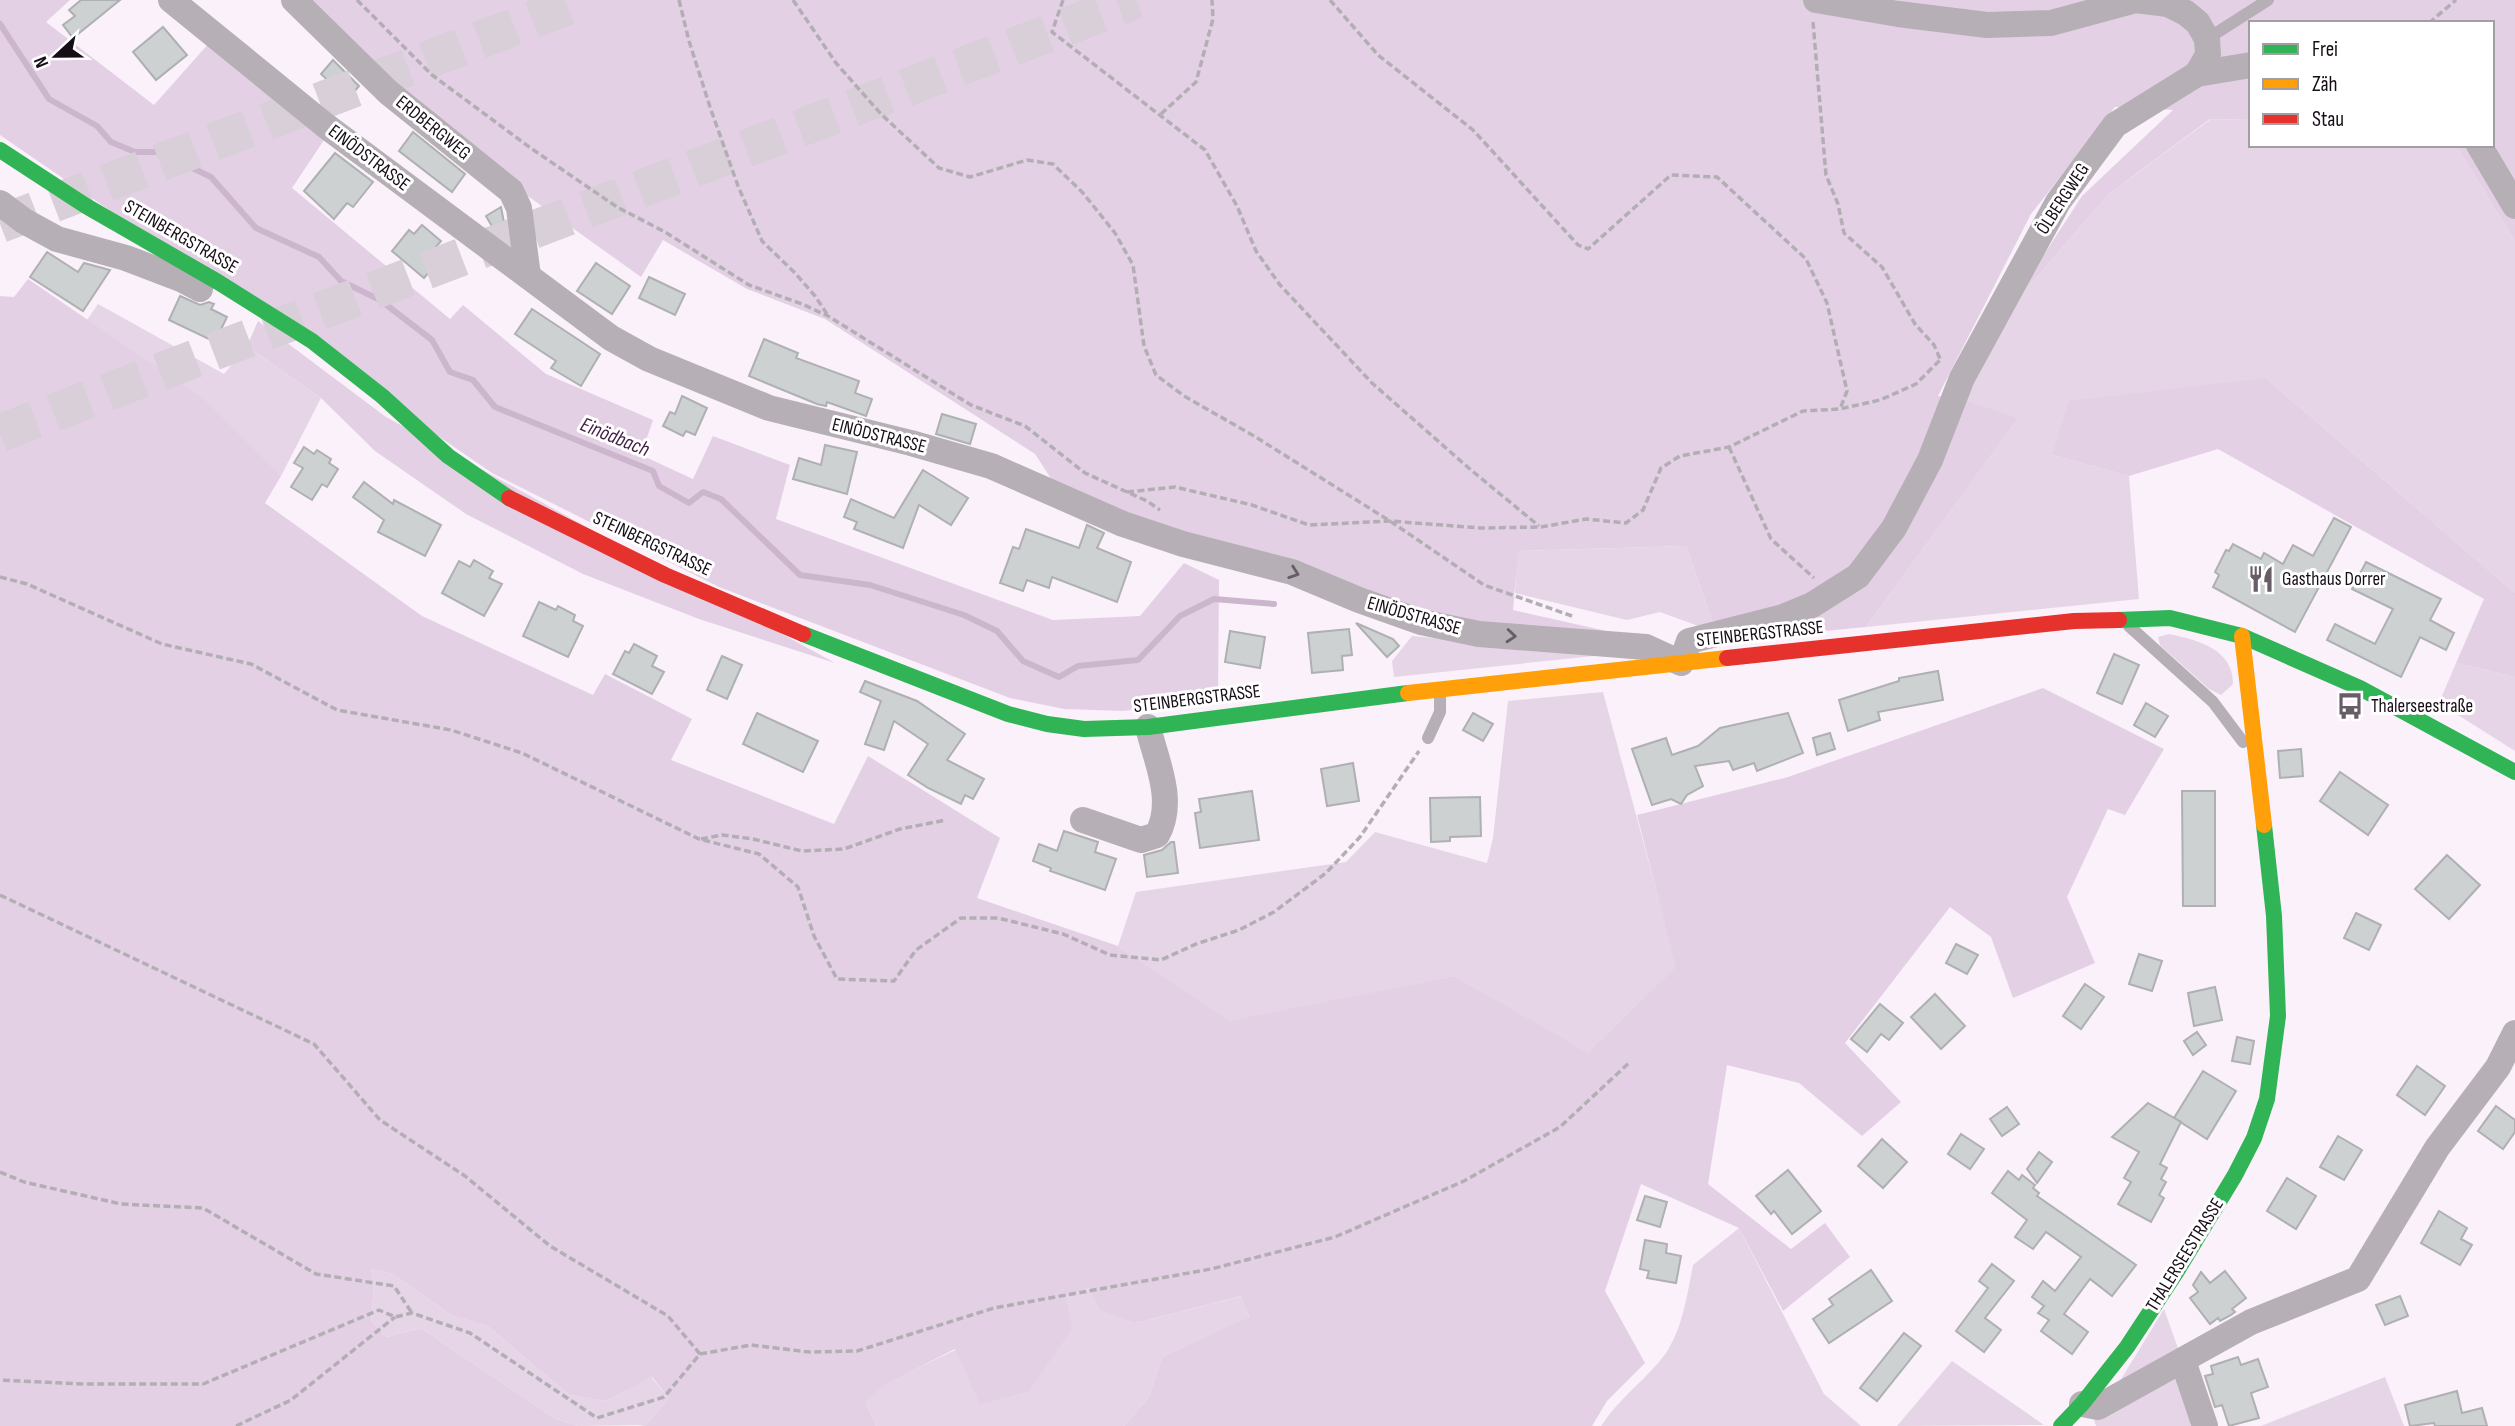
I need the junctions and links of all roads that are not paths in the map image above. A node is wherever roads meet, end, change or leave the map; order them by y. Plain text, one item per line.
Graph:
1 (171, 0) edge
2 (294, 0) edge
3 (2268, 0) edge
4 (1814, 5) edge
5 (2207, 39) junction
6 (2249, 65) edge
7 (2197, 74) junction
8 (2480, 147) edge
9 (0, 150) edge
10 (0, 204) edge
11 (2515, 206) edge
12 (528, 276) junction
13 (218, 282) junction
14 (2122, 618) junction
15 (2242, 636) junction
16 (1681, 663) junction
17 (1440, 689) junction
18 (1147, 726) junction
19 (1428, 738) road end
20 (2258, 762) junction
21 (2515, 772) edge
22 (1083, 820) dead end
23 (2515, 1033) edge
24 (2183, 1362) junction
25 (2082, 1404) junction
26 (2061, 1426) edge
27 (2205, 1426) edge

1 - 12 street, EINÖDSTRASSE
2 - 12 street, ERDBERGWEG
3 - 5 lane
4 - 5 street
5 - 7 street
6 - 7 street
7 - 16 street, ÖLBERGWEG
8 - 11 street
9 - 13 main road, STEINBERGSTRASSE
10 - 13 street
12 -> 16 street, EINÖDSTRASSE
13 - 18 main road, STEINBERGSTRASSE
14 - 15 main road, STEINBERGSTRASSE
14 - 16 main road, STEINBERGSTRASSE
14 - 20 lane
15 - 20 main road, THALERSEESTRASSE
15 - 21 main road, STEINBERGSTRASSE
16 - 17 main road, STEINBERGSTRASSE
17 - 18 main road, STEINBERGSTRASSE
17 - 19 lane
18 - 22 street
20 - 25 main road, THALERSEESTRASSE
23 - 24 street
24 - 25 street
24 - 27 street
25 - 26 main road, THALERSEESTRASSE

